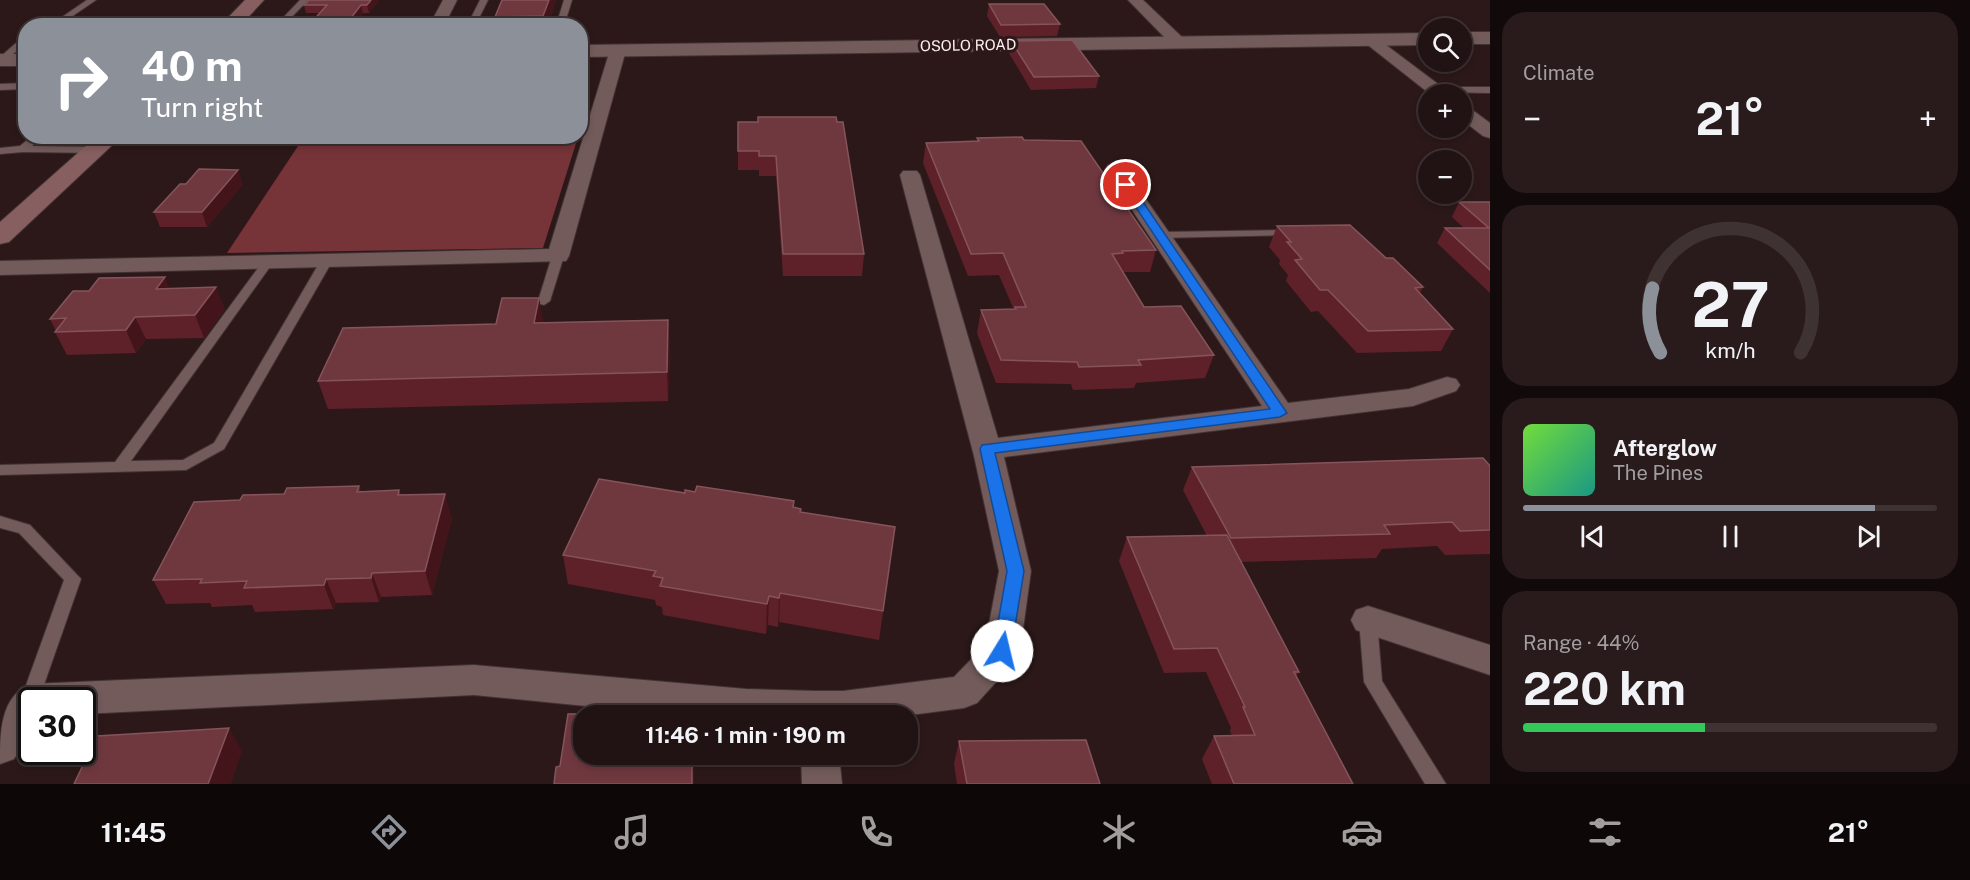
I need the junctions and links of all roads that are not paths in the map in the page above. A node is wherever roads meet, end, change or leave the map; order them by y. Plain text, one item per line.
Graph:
1 (92, 0) edge
2 (255, 0) edge
3 (304, 0) edge
4 (450, 0) edge
5 (484, 0) edge
6 (568, 0) edge
7 (1135, 0) edge
8 (64, 18) edge
9 (236, 18) edge
10 (288, 18) edge
11 (440, 18) edge
12 (475, 18) edge
13 (562, 18) edge
14 (1472, 38) edge
15 (1490, 38) edge
16 (1369, 39) junction
17 (1418, 39) edge
18 (1178, 42) junction
19 (18, 49) edge
20 (618, 50) junction
21 (588, 51) edge
22 (8, 62) edge
23 (1428, 84) edge
24 (18, 86) edge
25 (0, 87) edge
26 (1490, 90) edge
27 (1472, 91) edge
28 (1472, 117) edge
29 (1486, 127) edge
30 (29, 144) edge
31 (90, 144) edge
32 (103, 144) edge
33 (23, 149) junction
34 (0, 151) edge
35 (1115, 169) dead end
36 (910, 174) dead end
37 (1300, 233) edge
38 (1160, 235) junction
39 (0, 236) edge
40 (558, 256) junction
41 (327, 260) junction
42 (268, 262) junction
43 (0, 268) edge
44 (544, 301) dead end
45 (1447, 385) dead end
46 (1280, 413) junction
47 (987, 449) junction
48 (119, 467) junction
49 (0, 470) edge
50 (0, 522) edge
51 (1368, 620) joint
52 (1490, 660) edge
53 (35, 687) edge
54 (96, 697) edge
55 (746, 705) edge
56 (859, 705) edge
57 (18, 719) edge
58 (0, 747) edge
59 (821, 765) edge
60 (822, 784) edge
61 (1436, 784) edge

1 - 8 lane
2 - 9 main road
3 - 10 lane
4 - 11 street
5 - 12 lane
6 - 13 lane
7 - 18 street
14 - 15 street
16 - 17 street, OSOLO ROAD
16 - 18 street, OSOLO ROAD
16 - 23 street
18 - 20 street, OSOLO ROAD
19 - 22 lane
20 - 21 street, OSOLO ROAD
20 - 40 street
24 - 25 lane
26 - 27 lane
28 - 29 street
30 - 33 lane
31 - 33 lane
32 - 39 main road
33 - 34 lane
35 - 38 street
36 - 47 street
37 - 38 lane
38 - 46 street
40 - 41 street
40 - 44 lane
41 - 42 street
41 - 48 lane
42 - 43 street
42 - 48 lane
45 - 46 street
46 - 47 street
47 - 56 street
48 - 49 lane
50 - 53 lane
51 - 52 street
51 - 61 lane
54 - 55 street
57 - 58 street
59 - 60 street

